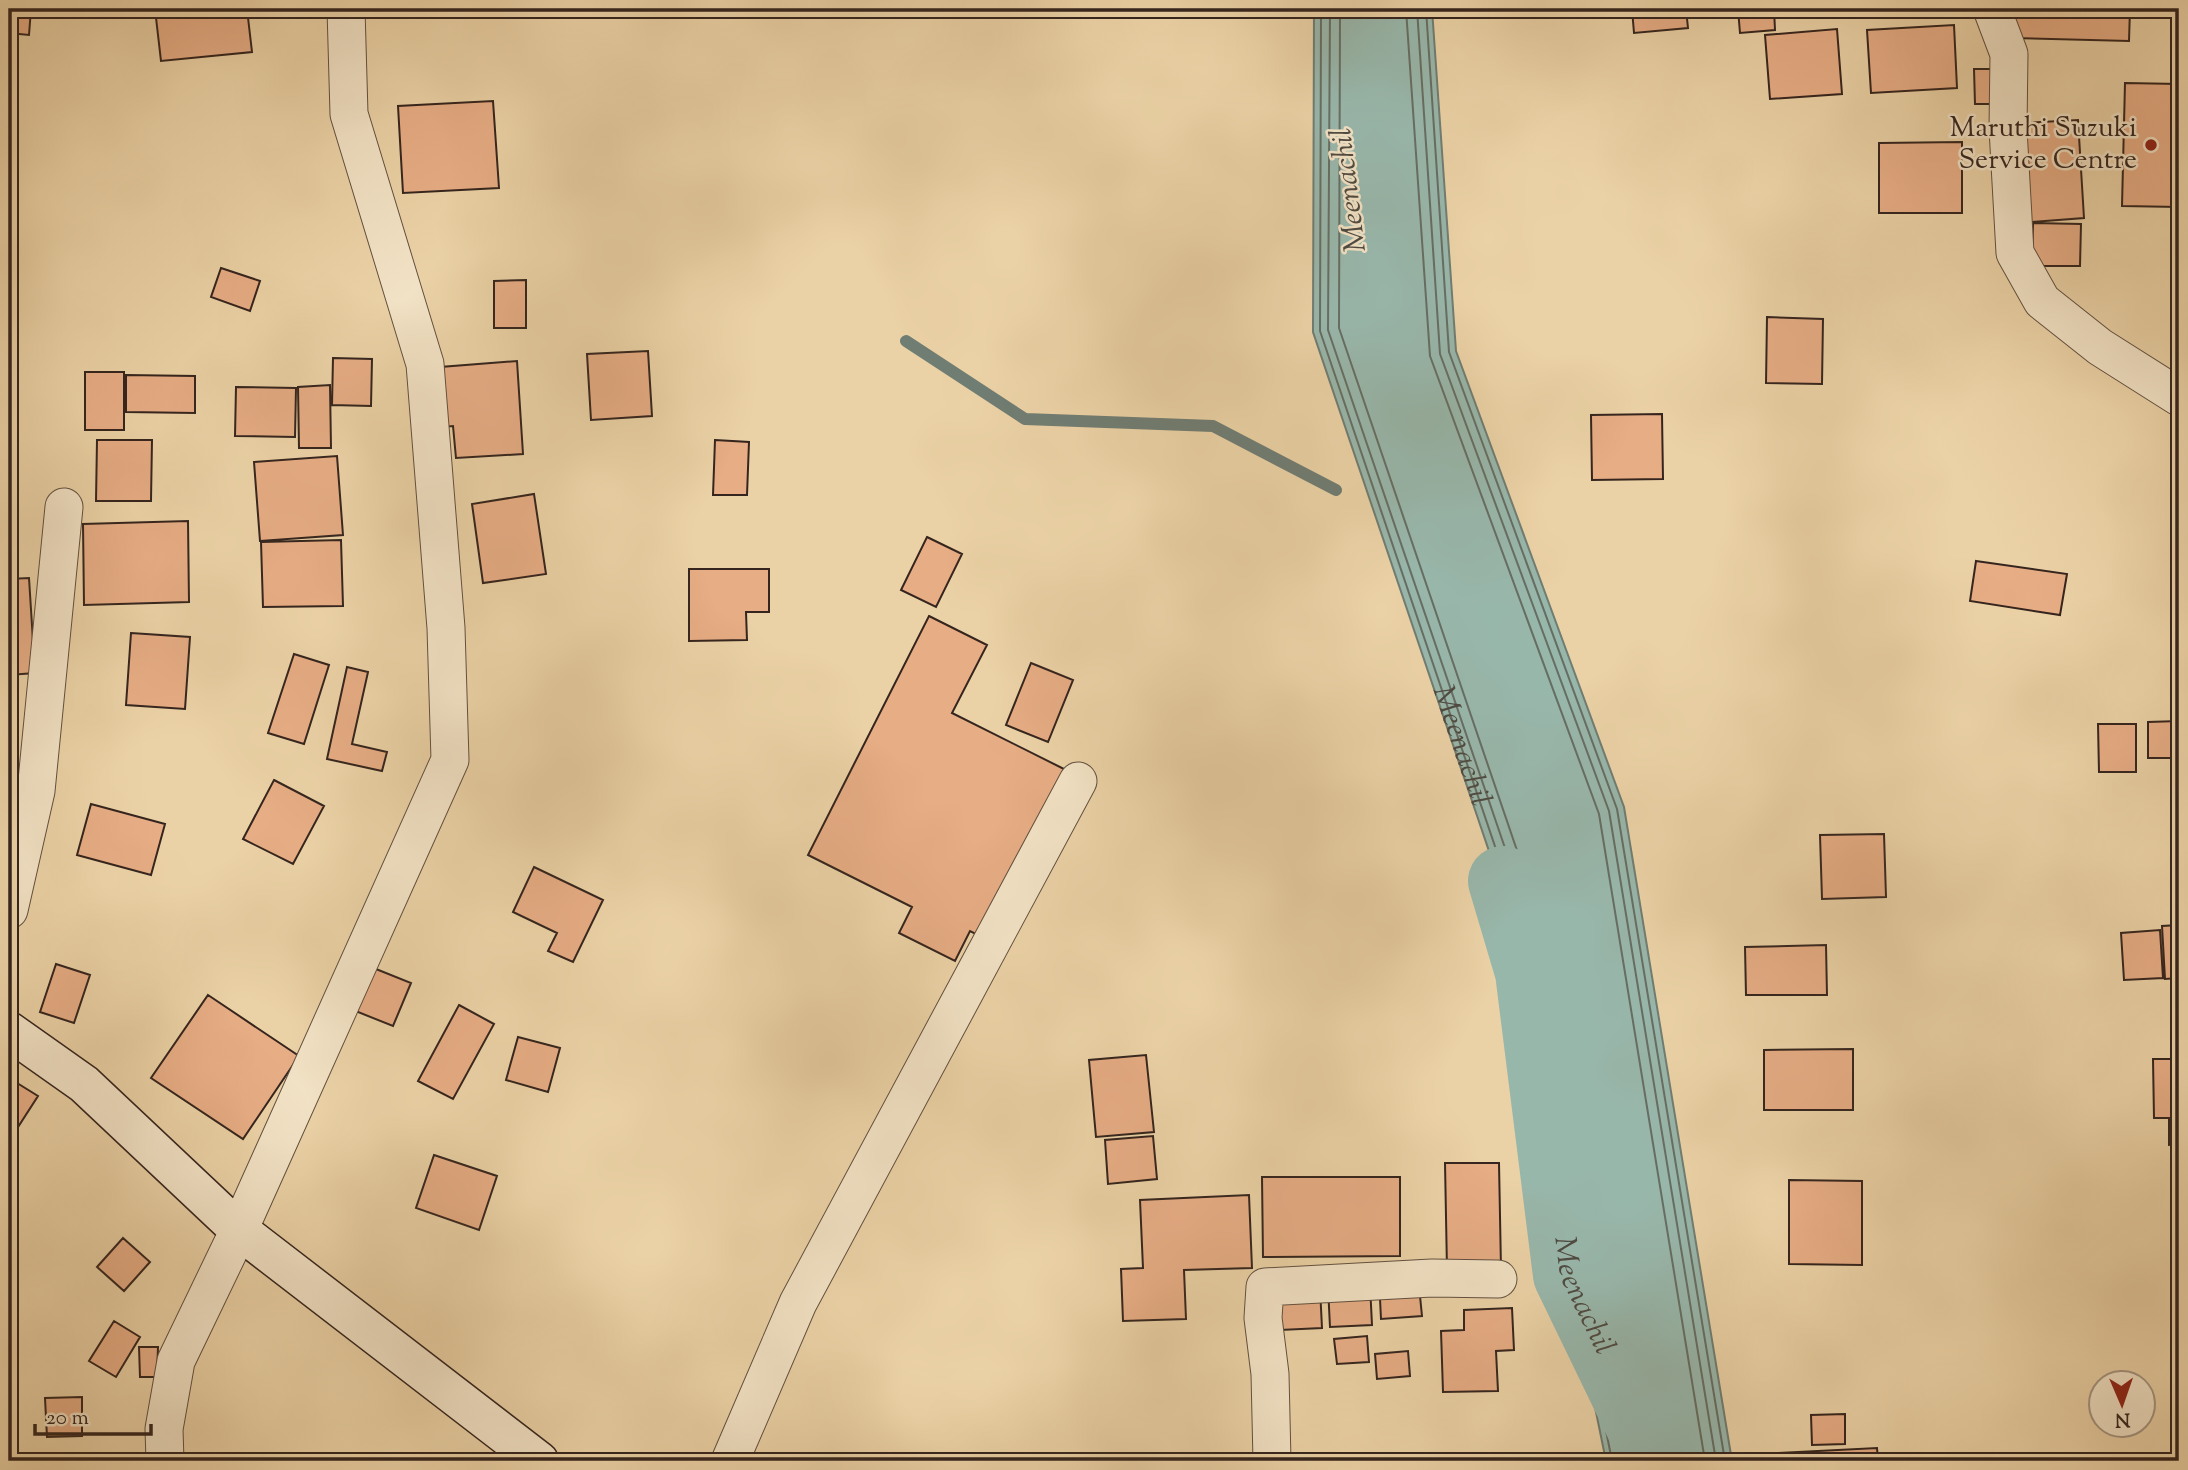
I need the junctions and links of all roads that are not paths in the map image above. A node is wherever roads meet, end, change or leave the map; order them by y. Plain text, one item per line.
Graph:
1 (346, 9) edge
2 (1992, 9) edge
3 (2179, 397) edge
4 (64, 507) dead end
5 (1078, 781) dead end
6 (9, 910) edge
7 (9, 1031) edge
8 (239, 1230) junction
9 (1497, 1279) dead end
10 (165, 1461) edge
11 (538, 1461) edge
12 (730, 1461) edge
13 (1272, 1461) edge

1 - 8 street
2 - 3 street
4 - 6 street
5 - 12 street
7 - 8 main road
8 - 10 street
8 - 11 main road
9 - 13 street

